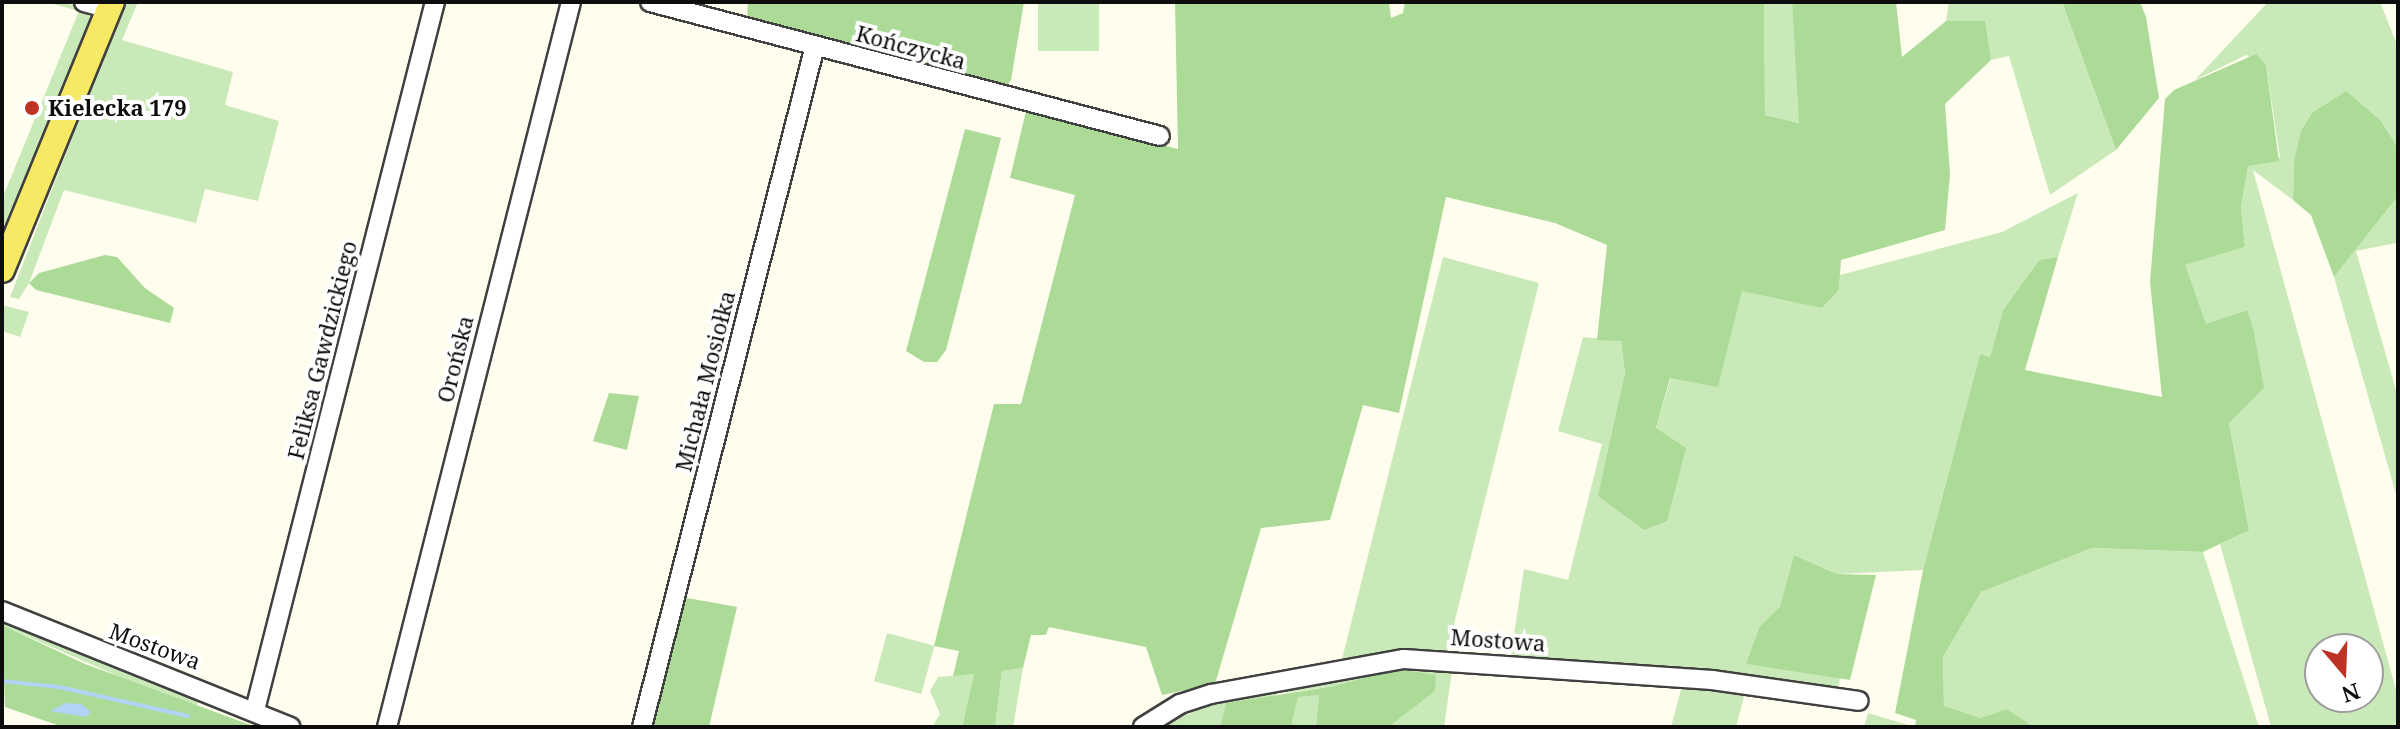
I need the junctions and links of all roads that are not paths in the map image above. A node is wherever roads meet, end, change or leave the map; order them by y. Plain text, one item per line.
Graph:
1 (84, 2) edge
2 (435, 2) edge
3 (571, 2) edge
4 (650, 2) edge
5 (111, 5) edge
6 (815, 46) junction
7 (1160, 136) dead end
8 (2, 270) edge
9 (2, 611) edge
10 (1859, 701) dead end
11 (255, 710) junction
12 (291, 727) edge
13 (387, 727) edge
14 (642, 727) edge
15 (1143, 727) edge

1 - 5 street
2 - 11 street, Feliksa Gawdzickiego
3 - 13 street, Orońska
4 - 6 street, Kończycka
5 - 8 main road
6 - 7 street, Kończycka
6 - 14 street, Michała Mosiołka
9 - 11 street, Mostowa
10 - 15 street, Mostowa
11 - 12 street, Mostowa

